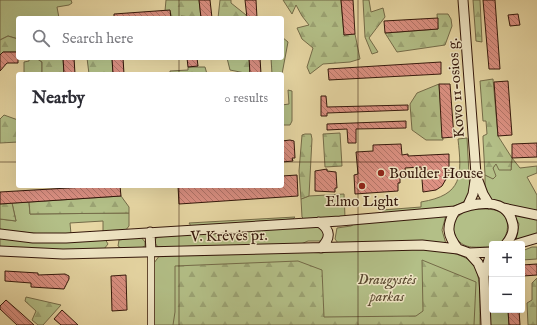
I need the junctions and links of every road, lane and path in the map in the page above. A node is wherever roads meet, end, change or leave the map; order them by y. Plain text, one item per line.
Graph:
1 (463, 0) edge
2 (476, 174) junction
3 (489, 204) junction
4 (468, 205) junction
5 (503, 208) junction
6 (455, 211) junction
7 (537, 216) edge
8 (340, 221) junction
9 (319, 222) junction
10 (150, 232) junction
11 (0, 234) edge
12 (113, 235) junction
13 (537, 238) edge
14 (508, 241) edge
15 (525, 242) edge
16 (340, 247) junction
17 (321, 248) junction
18 (458, 249) junction
19 (0, 251) edge
20 (150, 252) junction
21 (489, 252) edge
22 (114, 253) junction
23 (469, 253) junction
24 (489, 261) edge
25 (484, 276) junction
26 (151, 325) edge
27 (486, 325) edge

1 - 2 main road, Kovo 11-osios g.
2 - 3 main road, Kovo 11-osios g.
2 - 4 main road, Kovo 11-osios g.
3 - 4 main road
3 - 5 main road
4 - 6 main road, V. Krėvės pr.
5 - 7 main road
5 - 14 main road
6 - 8 main road, V. Krėvės pr.
6 - 18 main road
8 - 9 main road, V. Krėvės pr.
8 - 16 main road
9 - 10 main road, V. Krėvės pr.
9 - 17 main road
10 - 12 main road, V. Krėvės pr.
10 - 20 main road
11 - 12 main road, V. Krėvės pr.
12 - 22 main road
13 - 15 main road
16 - 17 main road, V. Krėvės pr.
16 - 18 main road, V. Krėvės pr.
17 - 20 main road, V. Krėvės pr.
18 - 23 main road, V. Krėvės pr.
19 - 22 main road, V. Krėvės pr.
20 - 22 main road, V. Krėvės pr.
20 - 26 street
21 - 23 main road
23 - 25 main road
24 - 25 main road
25 - 27 main road

